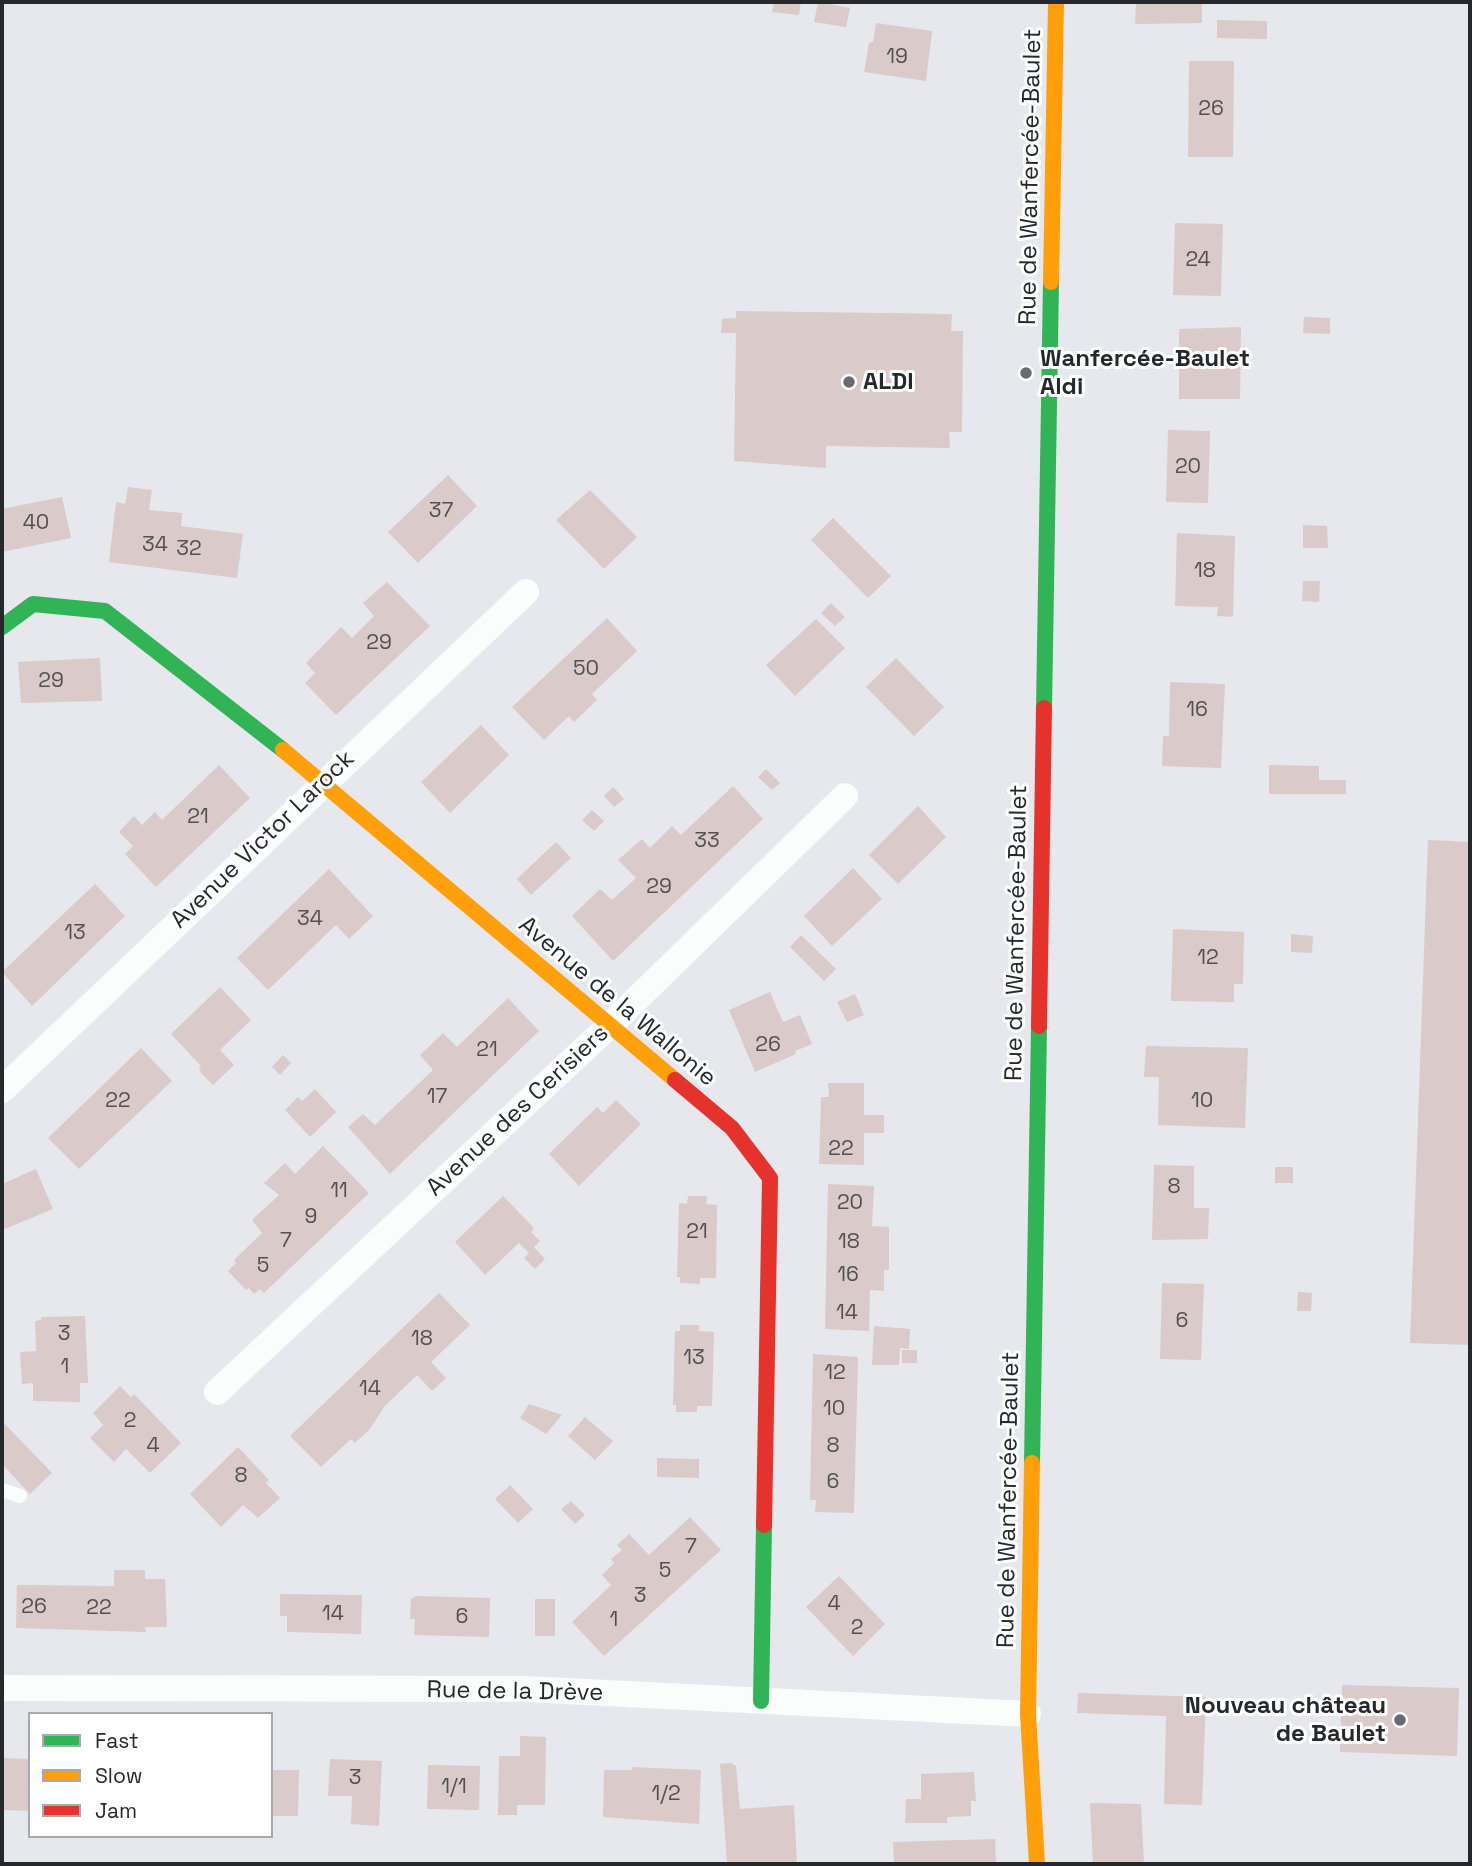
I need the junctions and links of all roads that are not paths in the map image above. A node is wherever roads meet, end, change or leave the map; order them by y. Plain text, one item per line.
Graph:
1 (1056, 2) edge
2 (526, 592) dead end
3 (2, 627) edge
4 (324, 782) junction
5 (845, 796) dead end
6 (609, 1026) junction
7 (2, 1090) edge
8 (218, 1392) dead end
9 (2, 1490) edge
10 (20, 1496) dead end
11 (2, 1688) edge
12 (761, 1701) junction
13 (1028, 1714) junction
14 (1037, 1864) edge

1 - 13 main road, Rue de Wanfercée-Baulet
2 - 4 street, Avenue Victor Larock
3 - 4 main road, Avenue de la Wallonie
4 - 6 main road, Avenue de la Wallonie
4 - 7 street, Avenue Victor Larock
5 - 6 street, Avenue des Cerisiers
6 - 8 street, Avenue des Cerisiers
6 - 12 main road, Avenue de la Wallonie
9 - 10 lane
11 - 12 street, Rue de la Drève
12 - 13 street, Rue de la Drève
13 - 14 main road, Rue de Wanfercée-Baulet

